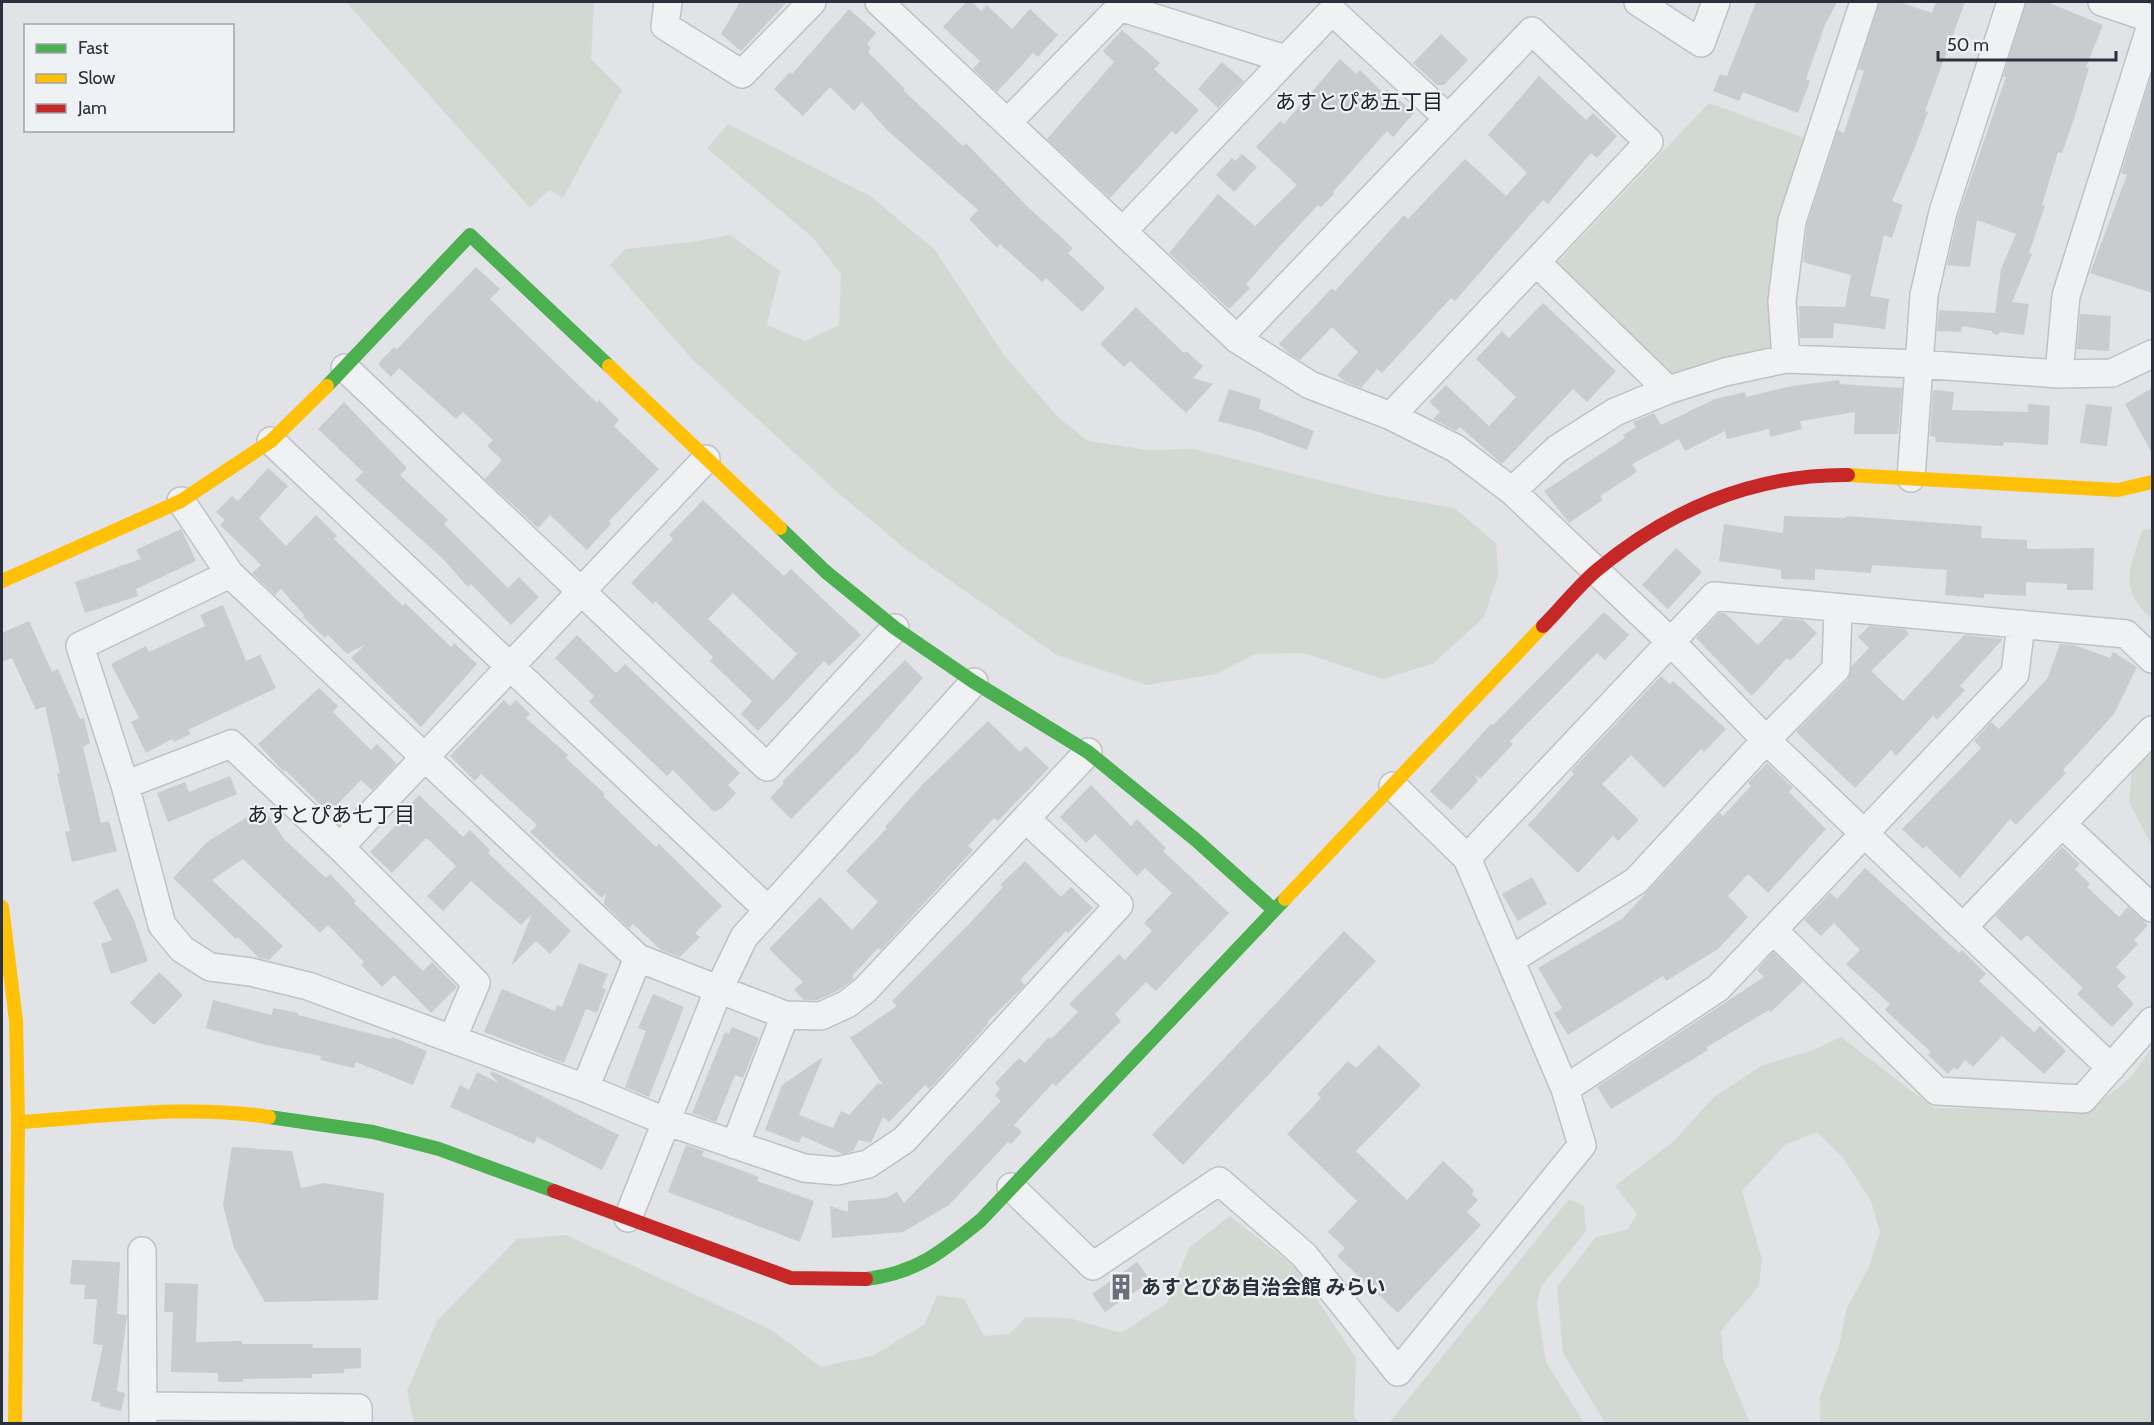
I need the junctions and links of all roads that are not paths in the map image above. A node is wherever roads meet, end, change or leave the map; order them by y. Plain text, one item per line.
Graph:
1 (668, 2) edge
2 (812, 2) edge
3 (879, 2) edge
4 (1638, 2) edge
5 (1716, 2) edge
6 (1864, 2) edge
7 (2011, 2) edge
8 (2102, 2) edge
9 (2152, 20) edge
10 (1285, 59) junction
11 (1448, 118) junction
12 (1008, 122) junction
13 (1123, 231) junction
14 (1536, 262) junction
15 (1237, 339) junction
16 (2152, 354) edge
17 (1786, 360) junction
18 (1919, 364) junction
19 (345, 368) junction
20 (2059, 374) junction
21 (1668, 390) junction
22 (1391, 416) junction
23 (271, 441) junction
24 (706, 459) junction
25 (1911, 478) junction
26 (2152, 482) edge
27 (1512, 491) junction
28 (181, 501) junction
29 (1596, 571) junction
30 (230, 574) junction
31 (2, 581) edge
32 (579, 593) junction
33 (1838, 608) junction
34 (2020, 624) junction
35 (896, 628) junction
36 (1670, 642) junction
37 (2152, 659) edge
38 (508, 667) junction
39 (975, 682) junction
40 (2152, 730) edge
41 (1766, 740) junction
42 (1088, 752) junction
43 (423, 758) junction
44 (125, 785) junction
45 (1393, 786) junction
46 (1026, 819) junction
47 (2062, 824) junction
48 (1866, 833) junction
49 (340, 847) junction
50 (1467, 858) junction
51 (2, 908) edge
52 (2152, 908) edge
53 (767, 909) junction
54 (1274, 910) junction
55 (1964, 926) junction
56 (1774, 931) junction
57 (638, 958) junction
58 (1512, 959) junction
59 (718, 991) junction
60 (785, 1015) junction
61 (2152, 1021) edge
62 (453, 1037) junction
63 (2111, 1068) junction
64 (585, 1088) junction
65 (1565, 1089) junction
66 (665, 1121) junction
67 (18, 1122) junction
68 (735, 1145) junction
69 (1011, 1186) junction
70 (628, 1218) junction
71 (142, 1251) dead end
72 (143, 1415) edge
73 (15, 1424) edge
74 (358, 1424) edge

1 - 2 street
3 - 12 street
4 - 5 street
6 - 17 street
7 - 18 street
8 - 9 street
9 - 20 street
10 - 11 street
10 - 12 street
10 - 13 street
11 - 14 street
11 - 15 street
12 - 13 street
13 - 15 street
14 - 21 street
14 - 22 street
15 - 22 street
16 - 20 street
17 - 18 street
17 - 21 street
18 - 20 street
18 - 25 street
19 - 23 street
19 - 24 street
19 - 32 street
21 - 27 street
22 - 27 street
23 - 28 street
23 - 38 street
24 - 32 street
24 - 35 street
25 - 26 street
25 - 29 street
27 - 29 street
28 - 30 street
28 - 31 street
29 - 36 street
29 - 45 street
30 - 43 street
30 - 44 street
32 - 35 street
32 - 38 street
33 - 34 street
33 - 36 street
33 - 41 street
34 - 37 street
34 - 48 street
35 - 39 street
36 - 41 street
36 - 50 street
38 - 43 street
38 - 53 street
39 - 42 street
39 - 53 street
40 - 47 street
41 - 48 street
41 - 58 street
42 - 46 street
42 - 54 street
43 - 49 street
43 - 57 street
44 - 49 street
44 - 62 street
45 - 50 street
45 - 54 street
46 - 60 street
46 - 68 street
47 - 52 street
47 - 55 street
48 - 55 street
48 - 56 street
49 - 62 street
50 - 58 street
51 - 67 street
53 - 59 street
54 - 69 street
55 - 63 street
56 - 63 street
56 - 65 street
57 - 59 street
57 - 64 street
58 - 65 street
59 - 60 street
59 - 66 street
60 - 68 street
61 - 63 street
62 - 64 street
64 - 66 street
65 - 69 street
66 - 68 street
66 - 70 street
67 - 70 street
67 - 73 street
69 - 70 street
71 - 72 street
72 - 74 street

